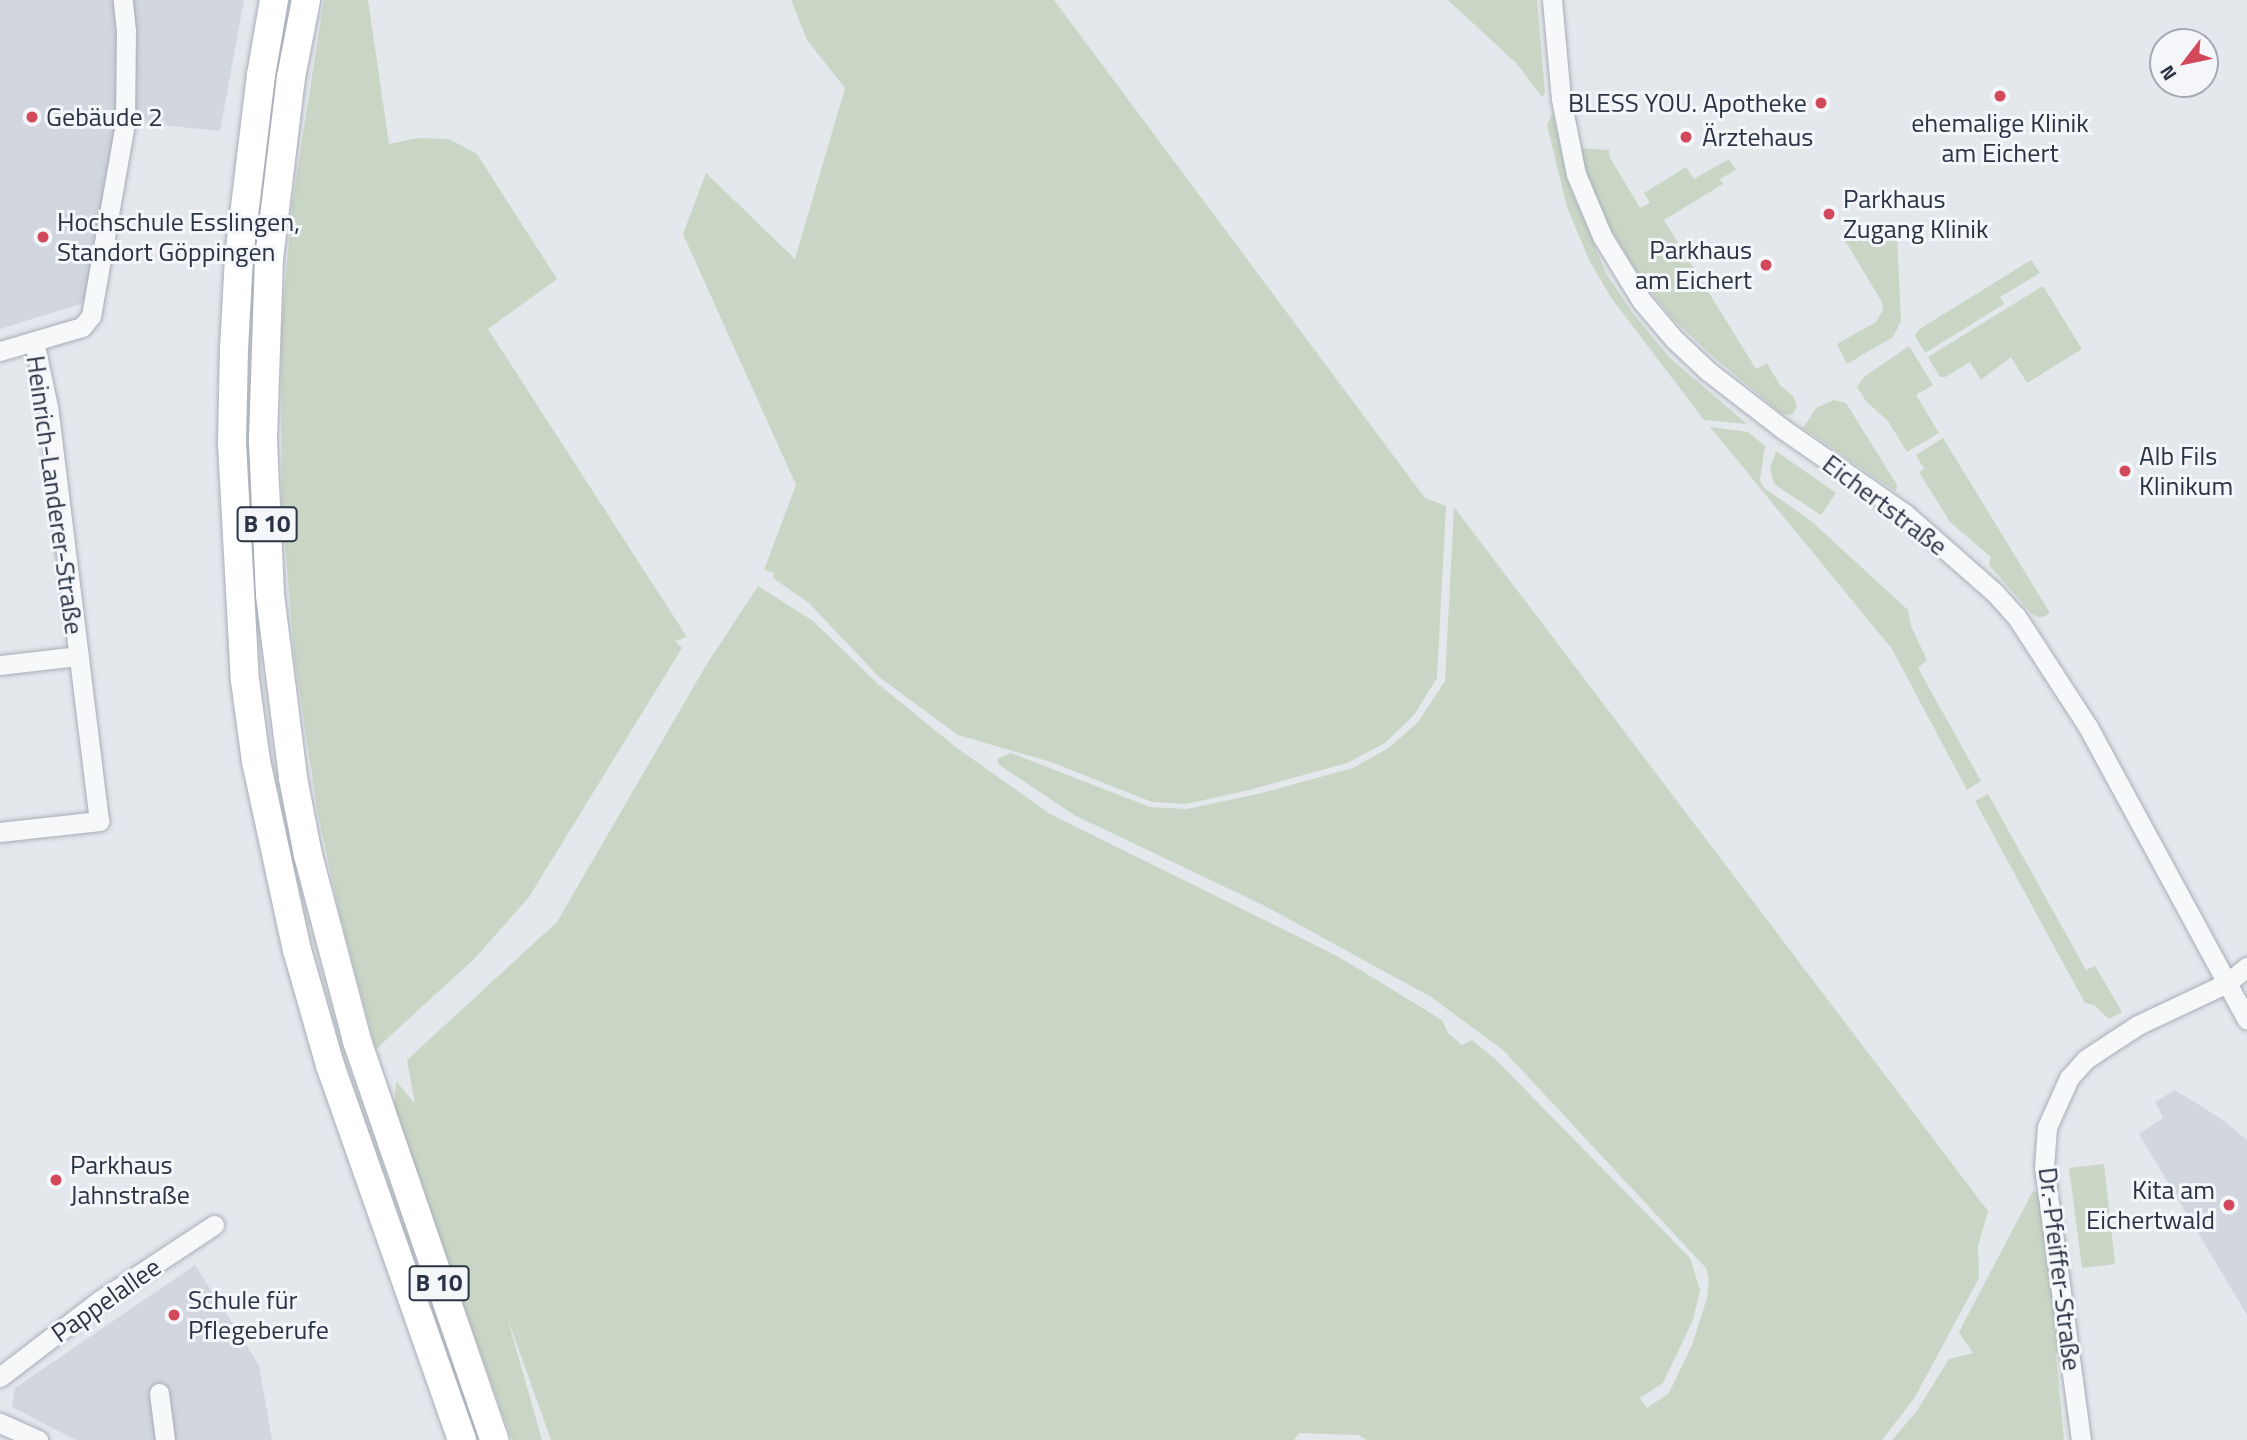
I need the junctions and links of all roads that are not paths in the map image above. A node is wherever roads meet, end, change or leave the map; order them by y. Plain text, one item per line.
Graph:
1 (122, 0) edge
2 (274, 0) edge
3 (306, 0) edge
4 (1552, 0) edge
5 (34, 341) junction
6 (0, 351) edge
7 (78, 656) junction
8 (0, 665) edge
9 (0, 832) edge
10 (2247, 967) edge
11 (2227, 983) junction
12 (2247, 1020) edge
13 (214, 1225) dead end
14 (0, 1377) edge
15 (159, 1393) dead end
16 (0, 1423) edge
17 (38, 1440) edge
18 (165, 1440) edge
19 (462, 1440) edge
20 (494, 1440) edge
21 (2081, 1440) edge

1 - 5 street, Heinrich-Landerer-Straße
2 - 19 highway, B 10
3 - 20 highway, B 10
4 - 11 street, Eichertstraße
5 - 6 street
5 - 7 street, Heinrich-Landerer-Straße
7 - 8 street
7 - 9 street, Heinrich-Landerer-Straße
10 - 11 street, Dr.-Pfeiffer-Straße
11 - 12 street, Eichertstraße
11 - 21 street, Dr.-Pfeiffer-Straße
13 - 14 street, Pappelallee
15 - 18 street
16 - 17 street

